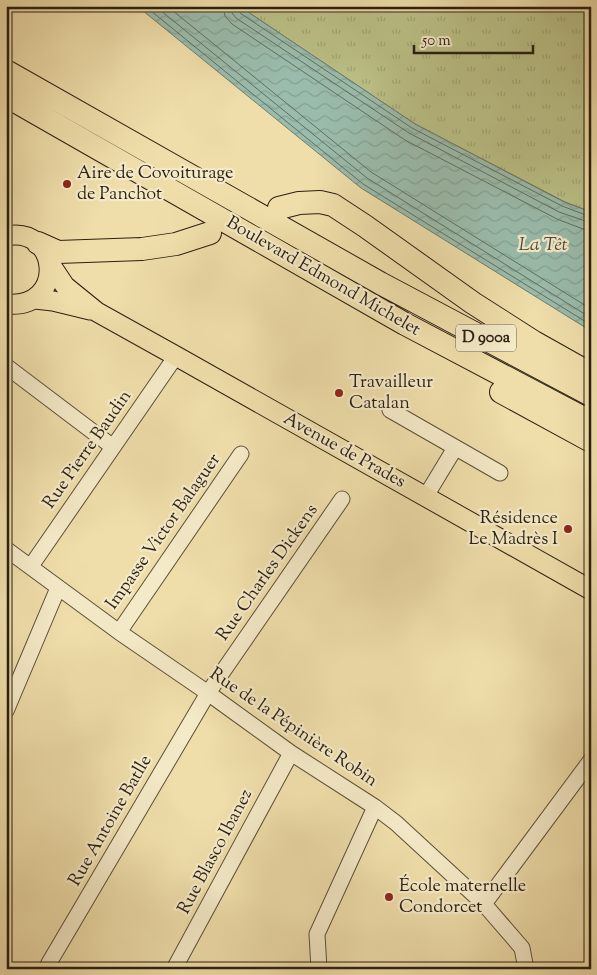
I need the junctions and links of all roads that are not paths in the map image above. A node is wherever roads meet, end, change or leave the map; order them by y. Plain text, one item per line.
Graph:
1 (6, 71) edge
2 (6, 96) edge
3 (279, 208) dead end
4 (210, 233) dead end
5 (6, 236) edge
6 (44, 253) junction
7 (35, 299) junction
8 (6, 304) edge
9 (97, 312) junction
10 (405, 324) junction
11 (534, 342) junction
12 (507, 350) junction
13 (176, 356) junction
14 (6, 366) edge
15 (591, 374) edge
16 (591, 395) edge
17 (390, 410) dead end
18 (591, 422) edge
19 (591, 441) edge
20 (113, 447) junction
21 (455, 448) junction
22 (241, 454) dead end
23 (500, 473) dead end
24 (426, 496) junction
25 (342, 499) dead end
26 (6, 549) edge
27 (31, 566) junction
28 (58, 588) junction
29 (591, 590) edge
30 (118, 632) junction
31 (208, 693) junction
32 (6, 710) edge
33 (291, 753) junction
34 (591, 760) edge
35 (375, 807) junction
36 (484, 904) junction
37 (47, 969) edge
38 (174, 969) edge
39 (320, 969) edge
40 (526, 969) edge

1 - 12 highway, Boulevard Edmond Michelet / D 900a
2 - 10 highway, Boulevard Edmond Michelet / D 900a
3 - 11 highway
4 - 6 highway
5 - 6 main road
6 - 7 main road
6 - 9 main road, Avenue de Prades
7 - 8 main road
7 - 9 main road, Avenue de Prades
9 - 13 main road, Avenue de Prades
10 - 18 highway, Boulevard Edmond Michelet / D 900a
10 - 19 highway
11 - 12 highway
11 - 15 highway
12 - 16 highway, Boulevard Edmond Michelet / D 900a
13 - 20 street, Rue Pierre Baudin
13 - 24 main road, Avenue de Prades
14 - 20 street
17 - 21 street
20 - 27 street, Rue Pierre Baudin
21 - 23 street
21 - 24 street
22 - 30 street, Impasse Victor Balaguer
24 - 29 main road, Avenue de Prades
25 - 31 street, Rue Charles Dickens
26 - 27 street, Rue de la Pépinière Robin
27 - 28 street, Rue de la Pépinière Robin
28 - 30 street, Rue de la Pépinière Robin
28 - 32 street
30 - 31 street, Rue de la Pépinière Robin
31 - 33 street, Rue de la Pépinière Robin
31 - 37 street, Rue Antoine Batlle
33 - 35 street, Rue de la Pépinière Robin
33 - 38 street, Rue Blasco Ibanez
34 - 36 street
35 - 36 street, Rue de la Pépinière Robin
35 - 39 street
36 - 40 street, Rue de la Pépinière Robin

